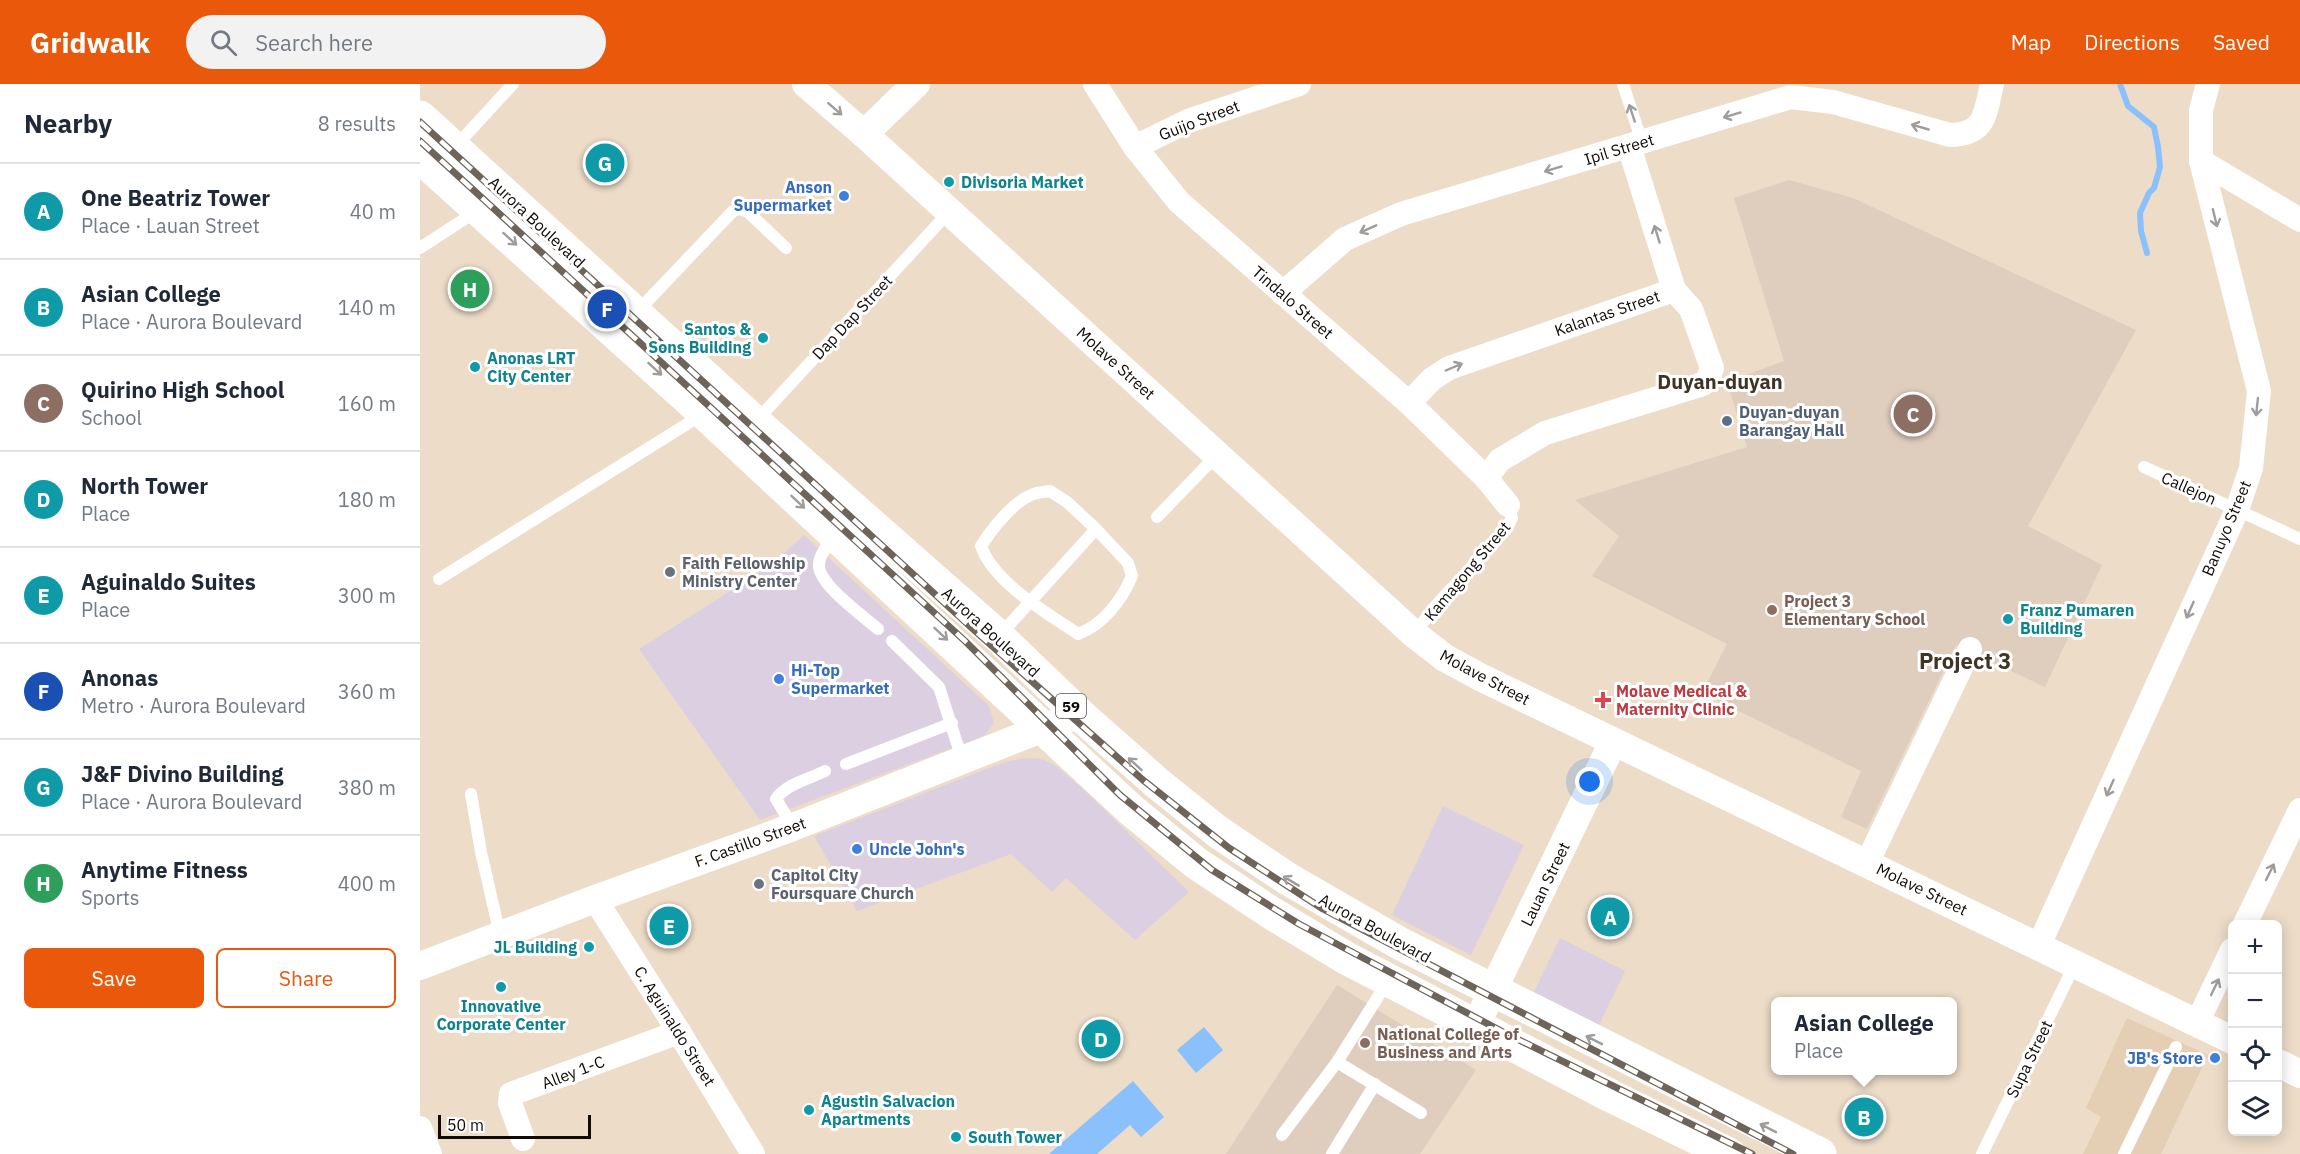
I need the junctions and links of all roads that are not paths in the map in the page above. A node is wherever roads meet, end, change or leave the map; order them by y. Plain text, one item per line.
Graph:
1 (513, 84) edge
2 (806, 84) edge
3 (916, 84) edge
4 (1095, 84) edge
5 (1299, 84) edge
6 (1623, 84) edge
7 (1992, 84) edge
8 (2208, 84) edge
9 (420, 117) edge
10 (864, 134) junction
11 (1635, 144) junction
12 (455, 147) junction
13 (1135, 147) junction
14 (420, 157) edge
15 (2201, 161) junction
16 (478, 210) junction
17 (949, 212) junction
18 (2300, 220) edge
19 (420, 248) edge
20 (786, 248) dead end
21 (1674, 290) junction
22 (1282, 293) junction
23 (636, 314) junction
24 (1409, 403) junction
25 (704, 413) junction
26 (755, 422) junction
27 (1217, 455) junction
28 (2144, 467) dead end
29 (1486, 478) junction
30 (1508, 505) joint
31 (2237, 510) junction
32 (1157, 517) dead end
33 (1096, 529) junction
34 (834, 535) junction
35 (2300, 539) edge
36 (440, 579) dead end
37 (1030, 601) junction
38 (878, 629) dead end
39 (1414, 634) junction
40 (999, 637) junction
41 (892, 641) dead end
42 (1970, 649) dead end
43 (1079, 714) junction
44 (951, 723) junction
45 (1043, 728) junction
46 (1613, 742) junction
47 (962, 759) junction
48 (846, 764) dead end
49 (825, 771) dead end
50 (471, 794) dead end
51 (2300, 810) edge
52 (793, 827) junction
53 (1867, 863) junction
54 (595, 899) junction
55 (2247, 920) edge
56 (500, 935) junction
57 (2039, 945) junction
58 (2228, 958) edge
59 (2075, 963) junction
60 (420, 966) edge
61 (1388, 981) junction
62 (1494, 990) junction
63 (2197, 1023) junction
64 (1476, 1025) junction
65 (680, 1032) junction
66 (2228, 1038) edge
67 (2176, 1047) dead end
68 (1336, 1062) junction
69 (2282, 1065) edge
70 (2300, 1074) edge
71 (1375, 1084) junction
72 (1421, 1113) dead end
73 (420, 1128) edge
74 (1282, 1135) dead end
75 (523, 1139) dead end
76 (430, 1154) edge
77 (753, 1154) edge
78 (1332, 1154) edge
79 (1729, 1154) edge
80 (1820, 1154) edge
81 (1982, 1154) edge
82 (2124, 1154) edge

1 - 12 lane
2 -> 10 street, Molave Street
3 - 10 street
4 - 13 street, Tindalo Street
5 - 13 street, Guijo Street
11 -> 6 lane, Kalantas Street
7 -> 11 street, Ipil Street
8 - 15 street, Banuyo Street
9 - 12 main road, Aurora Boulevard / 59
10 - 17 street, Molave Street
21 -> 11 street, Kalantas Street
11 -> 22 street, Ipil Street
12 - 23 main road, Aurora Boulevard / 59
13 - 22 street, Tindalo Street
14 - 16 main road, Aurora Boulevard / 59
15 - 18 street
15 -> 31 street, Banuyo Street
16 - 19 lane
16 -> 25 main road, Aurora Boulevard / 59
17 - 26 lane, Dap Dap Street
17 - 27 street, Molave Street
20 - 23 lane
24 -> 21 street, Kalantas Street
21 - 29 street
22 - 24 street, Tindalo Street
23 - 26 main road, Aurora Boulevard / 59
24 - 29 street, Tindalo Street
25 -> 34 main road, Aurora Boulevard / 59
25 - 36 lane
26 - 40 main road, Aurora Boulevard / 59
27 - 32 lane
27 - 39 street, Molave Street
28 - 31 lane, Callejon
29 - 30 street, Tindalo Street
30 - 39 lane, Kamagong Street
31 - 35 lane, Callejon
31 -> 57 street, Banuyo Street
33 - 37 lane
33 - 37 lane
33 - 37 lane
34 - 38 lane
34 -> 45 main road, Aurora Boulevard / 59
37 - 40 lane
39 - 46 street, Molave Street
40 - 43 main road, Aurora Boulevard / 59
41 - 44 lane
42 - 53 street
43 - 45 street, F. Castillo Street
62 -> 43 main road, Aurora Boulevard / 59
44 - 47 lane
44 - 48 lane
45 - 47 street, F. Castillo Street
45 - 61 main road, Aurora Boulevard / 59
46 - 53 street, Molave Street
46 - 62 street, Lauan Street
47 - 52 street, F. Castillo Street
49 - 52 lane
50 - 56 lane
55 -> 51 street
52 - 54 street, F. Castillo Street
53 - 57 street, Molave Street
54 - 56 street, F. Castillo Street
54 - 65 street, C. Aguinaldo Street
56 - 60 street, F. Castillo Street
57 - 59 street, Molave Street
63 -> 58 street
59 - 63 street, Molave Street
59 - 81 lane, Supa Street
61 - 64 main road, Aurora Boulevard / 59
61 - 68 lane
62 - 64 street, Lauan Street
80 -> 62 main road, Aurora Boulevard / 59
63 - 66 street, Molave Street
64 - 79 main road, Aurora Boulevard / 59
65 - 75 street, Alley 1-C
65 - 77 street, C. Aguinaldo Street
67 - 82 lane
68 - 71 lane
68 - 74 lane
69 - 70 street
71 - 72 lane
71 - 78 lane
73 - 76 street

